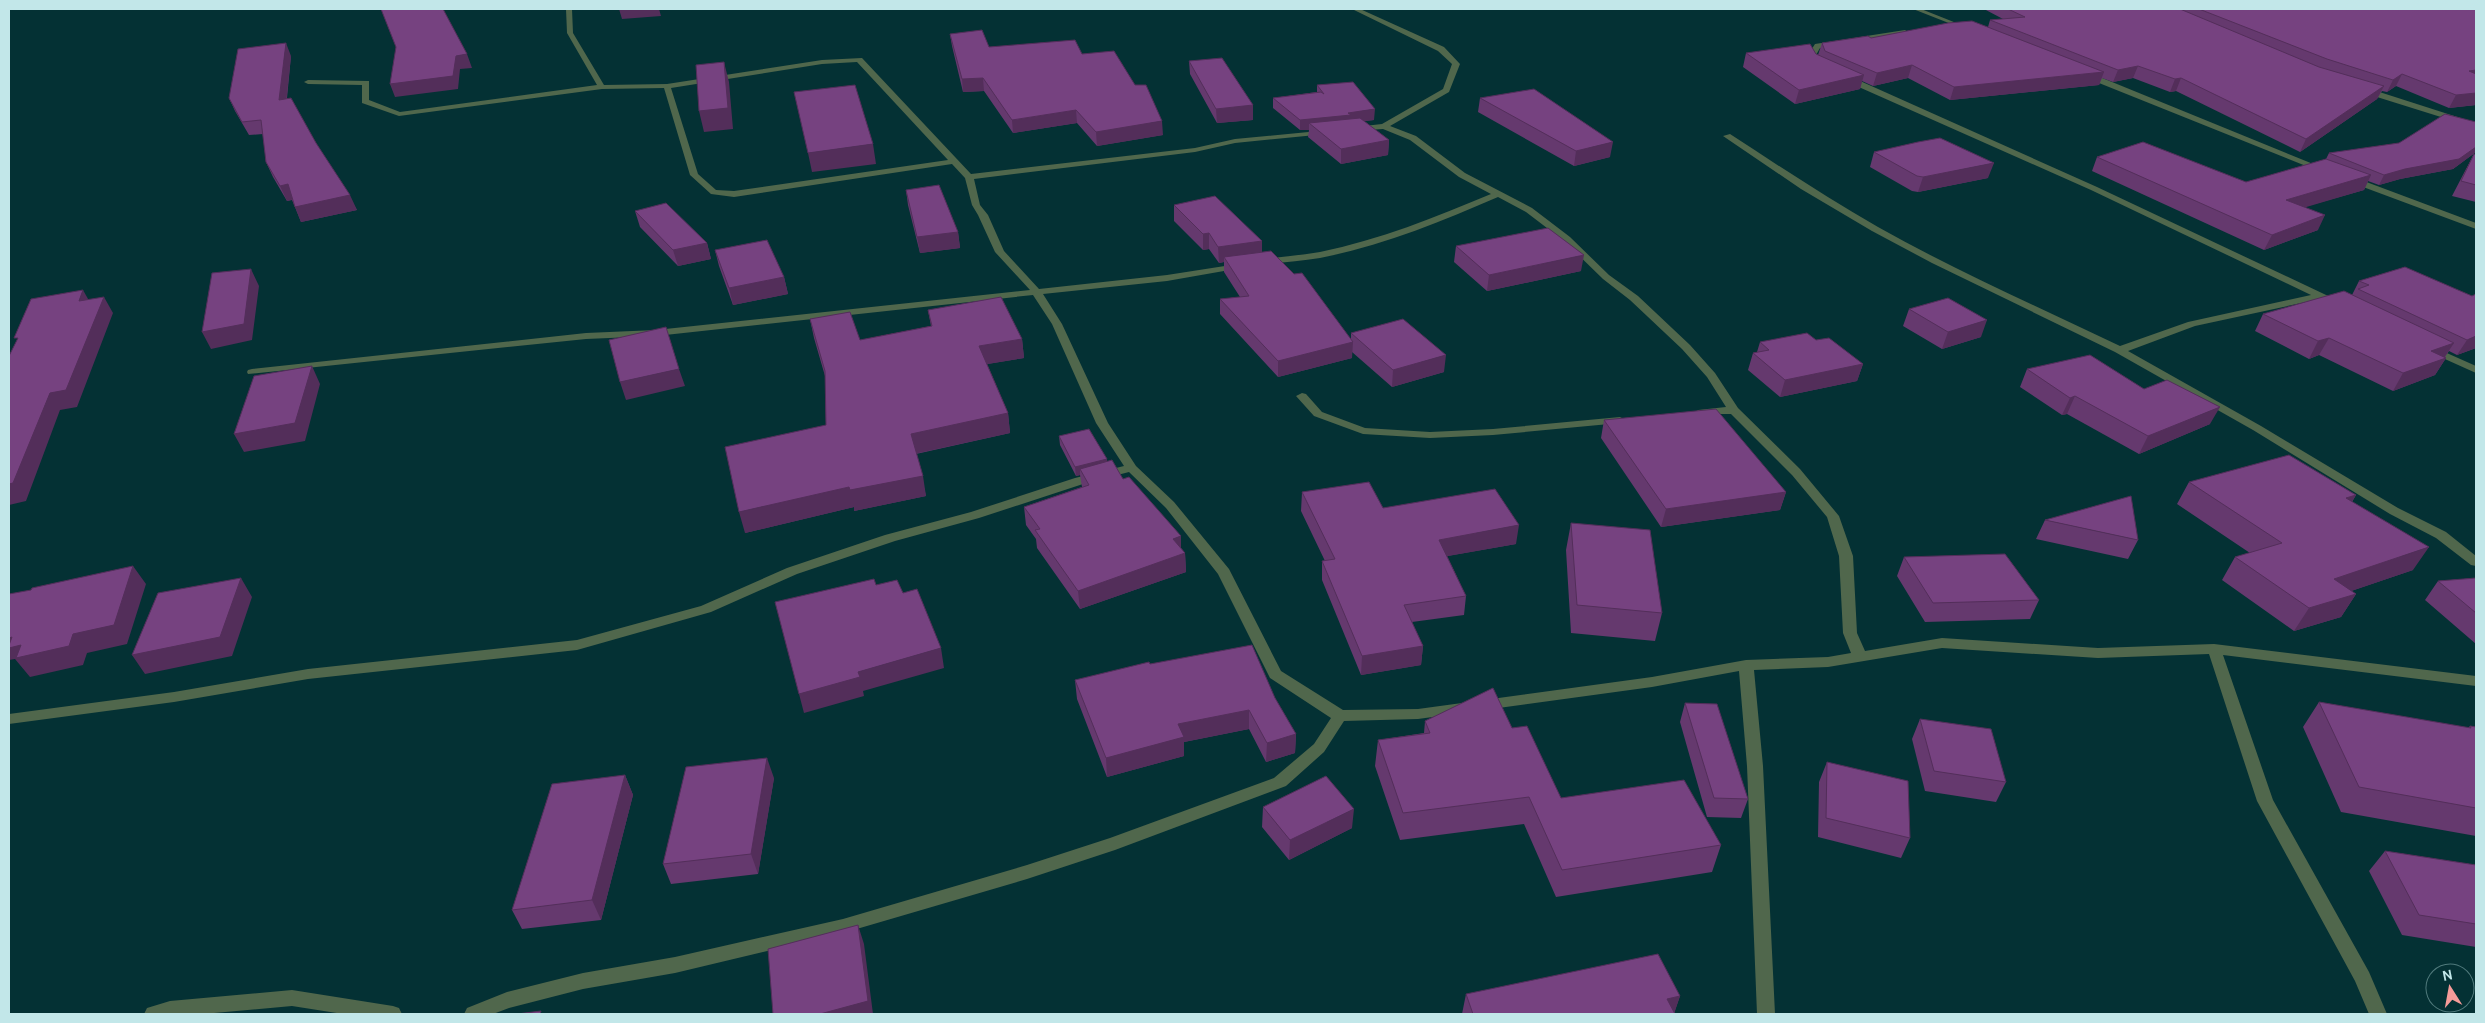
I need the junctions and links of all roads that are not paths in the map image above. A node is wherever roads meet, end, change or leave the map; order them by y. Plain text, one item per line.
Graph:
1 (569, 9) edge
2 (1355, 9) edge
3 (1916, 9) edge
4 (1954, 23) junction
5 (1934, 27) edge
6 (1915, 30) edge
7 (1972, 30) edge
8 (2079, 72) edge
9 (308, 82) dead end
10 (667, 86) junction
11 (2355, 87) edge
12 (602, 88) junction
13 (1384, 126) junction
14 (2476, 126) edge
15 (1344, 130) edge
16 (1334, 131) edge
17 (1728, 136) dead end
18 (956, 161) junction
19 (2336, 174) edge
20 (969, 177) junction
21 (2345, 178) edge
22 (1498, 194) junction
23 (2476, 226) edge
24 (1035, 292) junction
25 (2322, 296) junction
26 (2348, 309) edge
27 (2419, 344) edge
28 (2120, 350) junction
29 (2476, 370) edge
30 (252, 372) dead end
31 (1302, 396) dead end
32 (1734, 410) junction
33 (1686, 414) edge
34 (1630, 419) edge
35 (1131, 468) junction
36 (2476, 562) edge
37 (2214, 649) junction
38 (1860, 657) junction
39 (1746, 664) junction
40 (2476, 681) edge
41 (1340, 716) junction
42 (9, 718) edge
43 (153, 1014) edge
44 (393, 1014) edge
45 (473, 1014) edge
46 (1766, 1014) edge
47 (2378, 1014) edge

1 - 12 street
2 - 13 street
3 - 4 street
4 - 5 street
4 - 7 street
6 - 25 street
8 - 19 street
9 - 12 street
10 - 12 street
10 - 18 street
10 - 18 street
11 - 14 street
13 - 15 street
13 - 22 street
16 - 20 street
17 - 28 street
18 - 20 street
20 - 24 street
21 - 23 street
22 - 24 street
22 - 32 street
24 - 30 street
24 - 35 street
25 - 26 street
25 - 28 street
27 - 29 street
28 - 36 street
31 - 34 street
32 - 33 street
32 - 38 street
35 - 41 street
35 - 42 street
37 - 38 street
37 - 40 street
37 - 47 street
38 - 39 street
39 - 41 street
39 - 46 street
41 - 45 street
43 - 44 street

